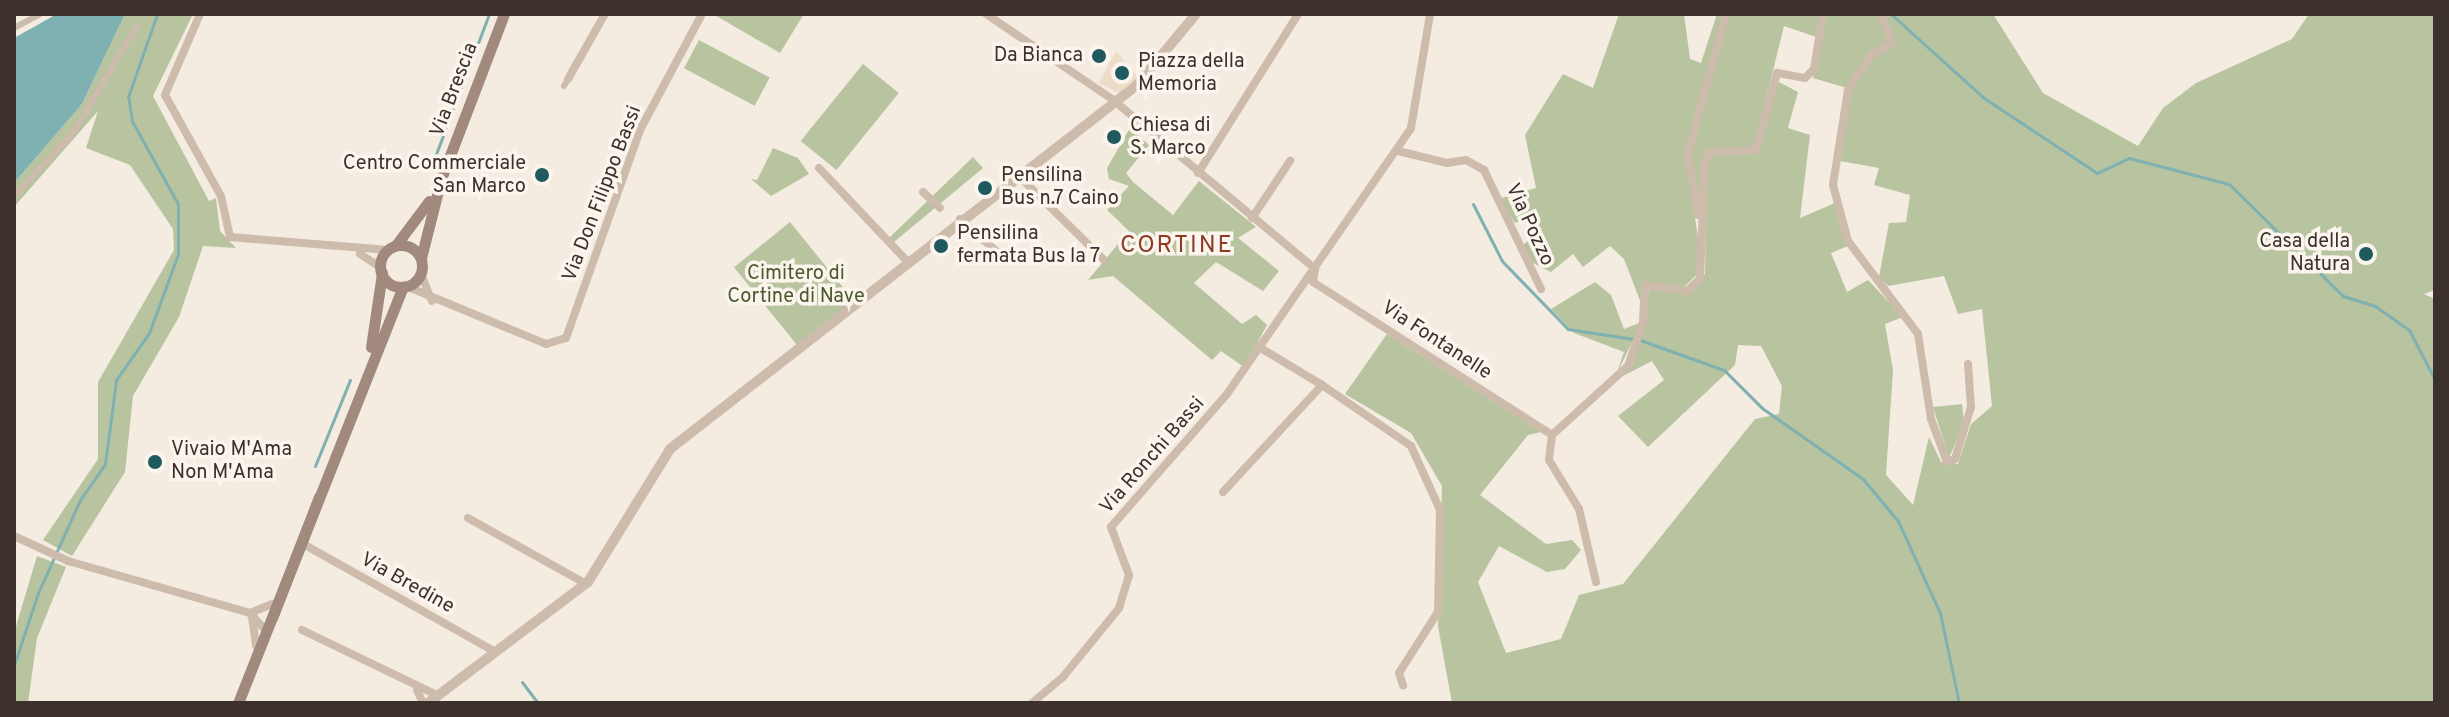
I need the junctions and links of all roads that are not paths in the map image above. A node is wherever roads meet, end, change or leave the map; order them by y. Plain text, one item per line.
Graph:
1 (40, 14) edge
2 (200, 14) edge
3 (504, 14) edge
4 (605, 14) edge
5 (702, 14) edge
6 (986, 14) edge
7 (1196, 14) edge
8 (1298, 14) edge
9 (1421, 14) edge
10 (1726, 14) edge
11 (1823, 14) edge
12 (1881, 14) edge
13 (1430, 17) edge
14 (137, 26) dead end
15 (14, 28) edge
16 (566, 83) dead end
17 (1116, 102) junction
18 (1398, 151) junction
19 (1290, 161) dead end
20 (819, 168) dead end
21 (1198, 173) junction
22 (1018, 175) junction
23 (441, 179) junction
24 (923, 192) dead end
25 (14, 196) edge
26 (940, 208) dead end
27 (1252, 218) junction
28 (960, 219) junction
29 (1700, 224) junction
30 (392, 248) junction
31 (356, 252) junction
32 (421, 258) junction
33 (1004, 258) dead end
34 (1103, 259) dead end
35 (906, 263) junction
36 (1315, 269) junction
37 (381, 270) junction
38 (421, 274) junction
39 (915, 274) dead end
40 (405, 287) junction
41 (1541, 289) dead end
42 (436, 304) junction
43 (1259, 347) junction
44 (1968, 364) dead end
45 (368, 368) junction
46 (1322, 385) junction
47 (1552, 435) junction
48 (1223, 492) dead end
49 (319, 497) junction
50 (468, 518) dead end
51 (14, 536) edge
52 (305, 545) junction
53 (1596, 582) dead end
54 (586, 584) junction
55 (272, 604) junction
56 (250, 613) junction
57 (272, 618) junction
58 (302, 630) dead end
59 (266, 631) junction
60 (494, 651) junction
61 (1403, 685) dead end
62 (417, 690) junction
63 (437, 695) junction
64 (236, 703) edge
65 (426, 703) edge
66 (1032, 703) edge

1 - 15 street
2 - 31 street
3 - 23 main road, Via Brescia
4 - 16 street
5 - 42 street, Via Don Filippo Bassi
6 - 17 street
7 - 17 street
8 - 21 street
9 - 13 street
10 - 29 street
11 - 29 street
12 - 44 street
13 - 18 street
14 - 25 street
17 - 21 street
17 - 22 street
18 - 36 street
18 - 41 street, Via Pozzo
19 - 27 street
20 - 35 street
21 - 27 street
22 - 28 street
22 - 34 street
23 - 30 main road, Via Brescia
23 - 32 main road, Via Brescia
24 - 26 street
27 - 36 street
28 - 33 street
28 - 35 street
29 - 47 street
30 - 31 street
30 - 32 main road
30 - 37 main road, Via Brescia
31 - 37 street
32 - 38 main road, Via Brescia
35 - 39 street
35 - 54 street
36 - 43 street, Via Ronchi Bassi
36 - 47 street, Via Fontanelle
37 - 40 main road
37 - 45 main road, Via Brescia
38 - 40 main road, Via Brescia
38 - 42 street
40 - 42 street
40 - 45 main road, Via Brescia
43 - 46 street
43 - 66 street, Via Ronchi Bassi
45 - 49 main road, Via Brescia
46 - 48 street
46 - 61 street
47 - 53 street
49 - 52 main road, Via Brescia
49 - 55 main road, Via Brescia
50 - 54 street
51 - 56 street
52 - 57 main road, Via Brescia
52 - 60 street, Via Bredine
54 - 60 street
55 - 56 street
55 - 57 main road, Via Brescia
56 - 59 street
56 - 64 street
57 - 59 main road, Via Brescia
58 - 62 street
59 - 64 main road, Via Brescia
60 - 63 street
62 - 63 street
62 - 65 street
63 - 65 street

